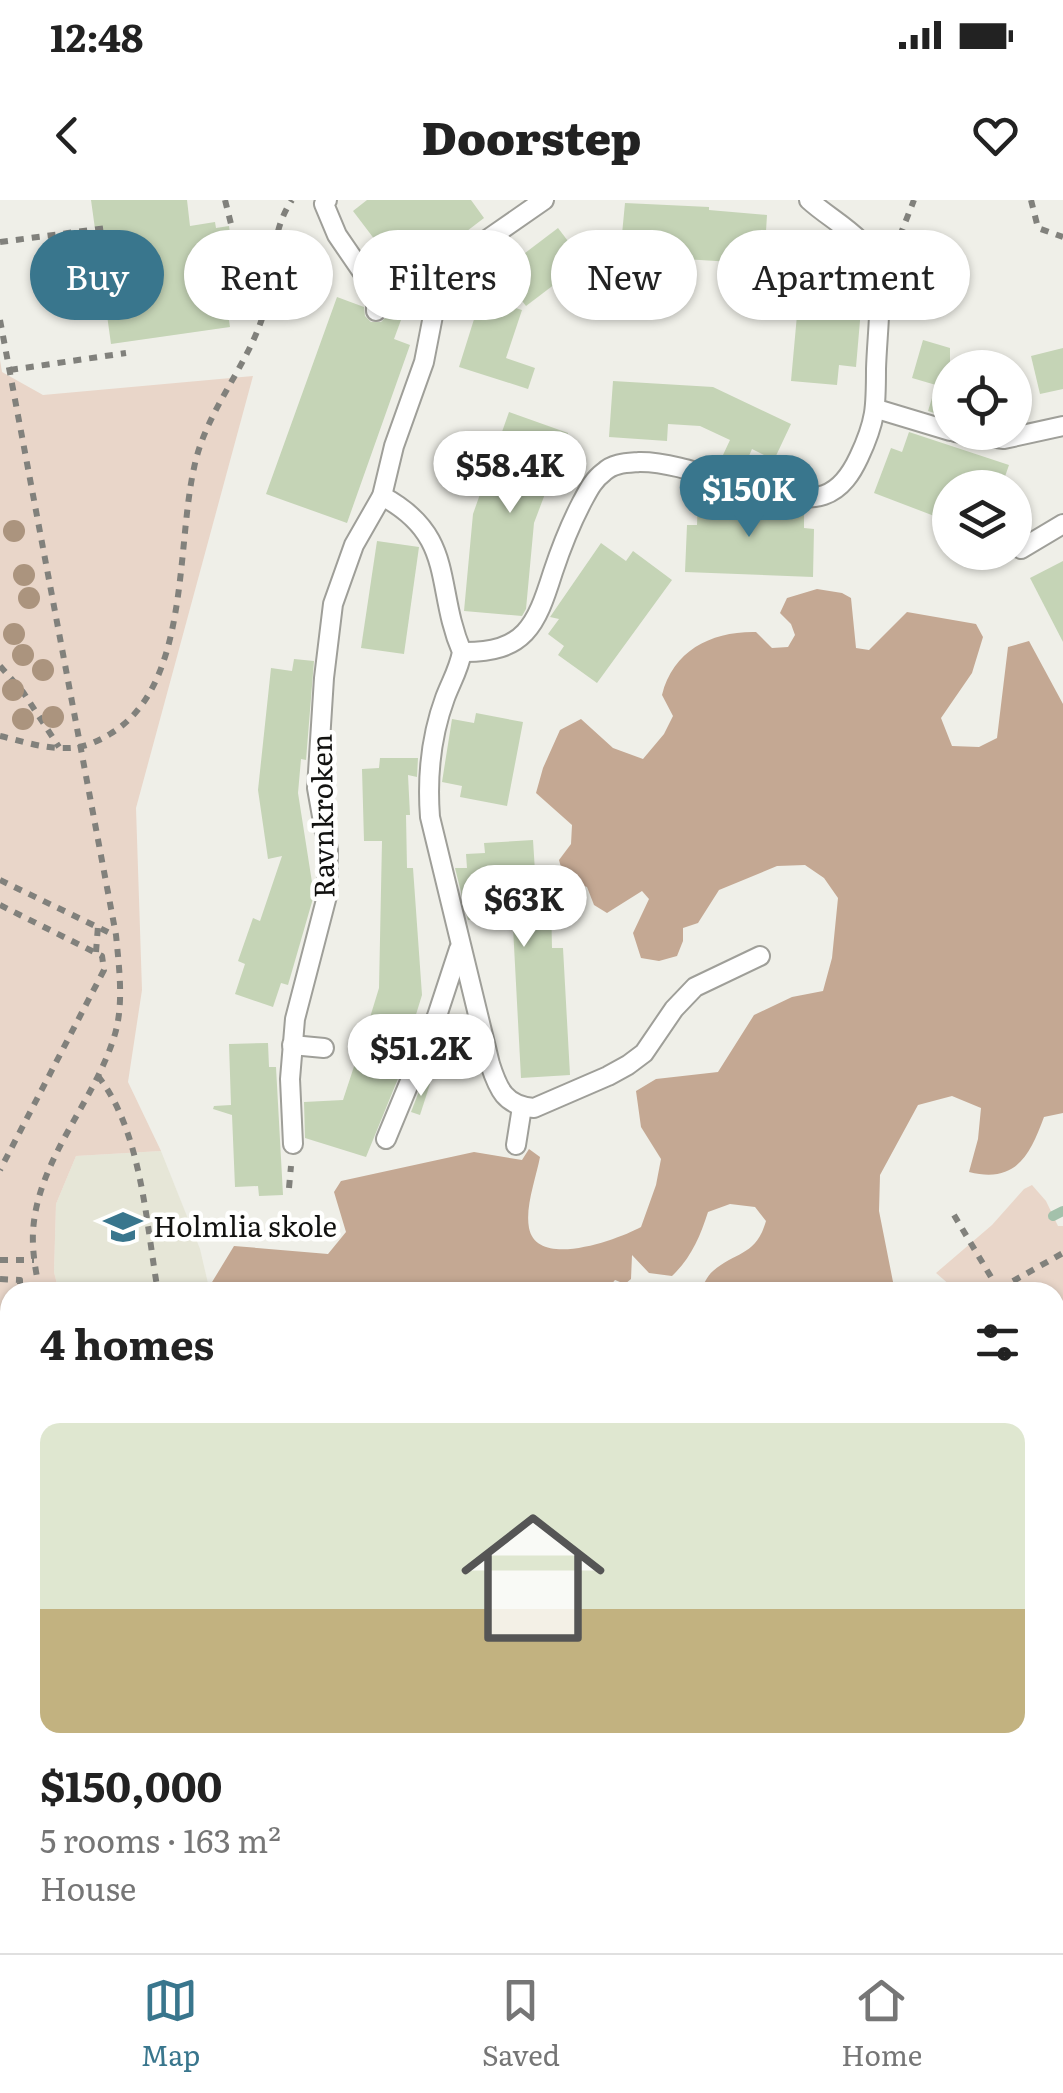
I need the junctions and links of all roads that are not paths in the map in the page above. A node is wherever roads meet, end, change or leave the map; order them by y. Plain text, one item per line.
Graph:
1 (544, 200) edge
2 (809, 200) edge
3 (321, 202) edge
4 (353, 258) edge
5 (877, 409) junction
6 (932, 426) edge
7 (1063, 426) edge
8 (1032, 433) edge
9 (382, 496) junction
10 (1063, 524) edge
11 (1032, 542) edge
12 (462, 652) junction
13 (460, 948) junction
14 (760, 956) dead end
15 (292, 1045) junction
16 (324, 1048) dead end
17 (522, 1107) junction
18 (386, 1140) dead end
19 (293, 1144) dead end
20 (516, 1145) dead end

1 - 9 lane, Ravnkroken
2 - 5 lane
3 - 4 lane
5 - 6 lane
5 - 12 lane
7 - 8 lane
9 - 12 lane
9 - 15 lane, Ravnkroken
10 - 11 lane
12 - 13 lane
13 - 17 lane
13 - 18 lane
14 - 17 lane
15 - 16 lane
15 - 19 lane, Ravnkroken
17 - 20 lane

